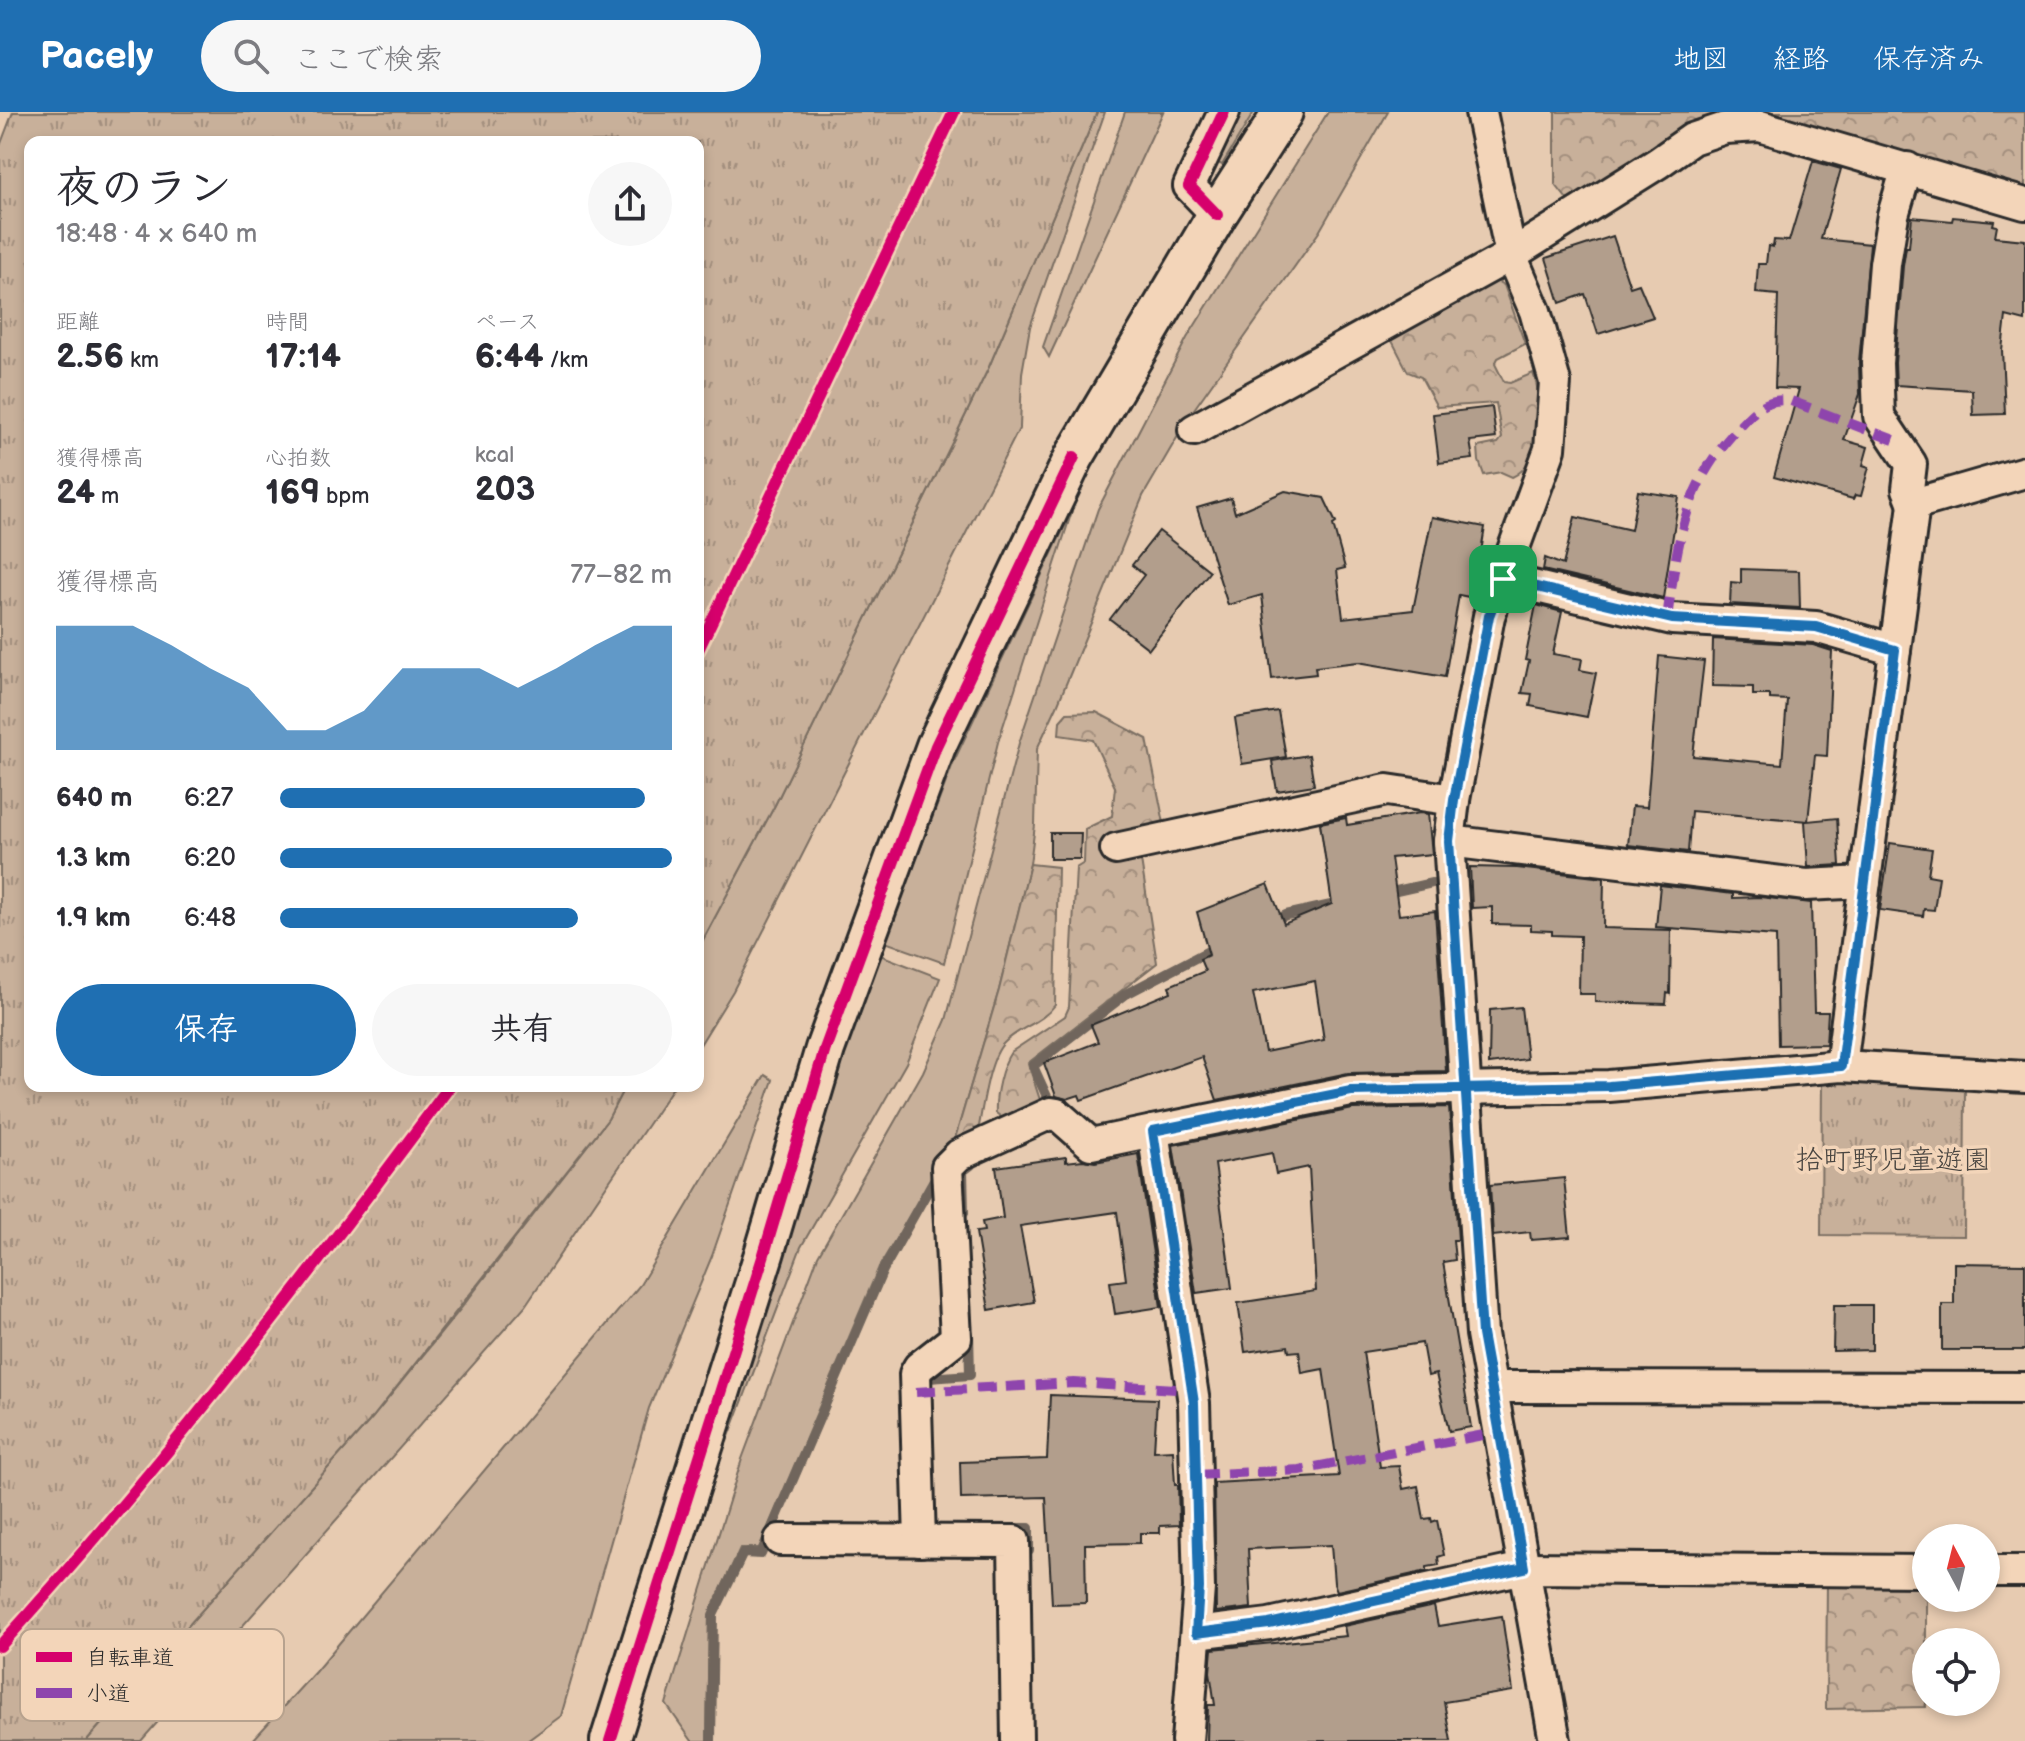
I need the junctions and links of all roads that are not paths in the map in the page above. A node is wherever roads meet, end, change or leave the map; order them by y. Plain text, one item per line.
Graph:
1 (1224, 112) edge
2 (1283, 112) edge
3 (1481, 112) edge
4 (1907, 168) junction
5 (2025, 204) edge
6 (1217, 215) junction
7 (1511, 255) junction
8 (1194, 430) dead end
9 (2025, 472) edge
10 (1914, 504) junction
11 (1503, 579) junction
12 (1895, 650) junction
13 (1454, 800) junction
14 (1449, 841) junction
15 (1116, 849) dead end
16 (1865, 882) junction
17 (1841, 1066) junction
18 (2025, 1077) edge
19 (1467, 1089) junction
20 (1153, 1131) junction
21 (1492, 1387) junction
22 (2025, 1388) edge
23 (780, 1540) dead end
24 (920, 1541) junction
25 (1524, 1568) junction
26 (1912, 1571) edge
27 (2000, 1571) edge
28 (2025, 1571) edge
29 (1196, 1633) junction
30 (610, 1741) edge
31 (1017, 1741) edge
32 (1187, 1741) edge
33 (1555, 1741) edge

1 - 6 street
2 - 6 street
3 - 7 street
4 - 5 street
4 - 7 street
4 - 10 street
6 - 30 street
7 - 8 street
7 - 11 street
9 - 10 street
10 - 12 street
11 - 12 street
11 - 13 street
12 - 16 street
13 - 14 street
13 - 15 street
14 - 16 street
14 - 19 street
16 - 17 street
17 - 18 street
17 - 19 street
19 - 20 street
19 - 21 street
20 - 24 street
20 - 29 street
21 - 22 street
21 - 25 street
23 - 24 street
24 - 31 street
25 - 26 street
25 - 29 street
25 - 33 street
27 - 28 street
29 - 32 street

